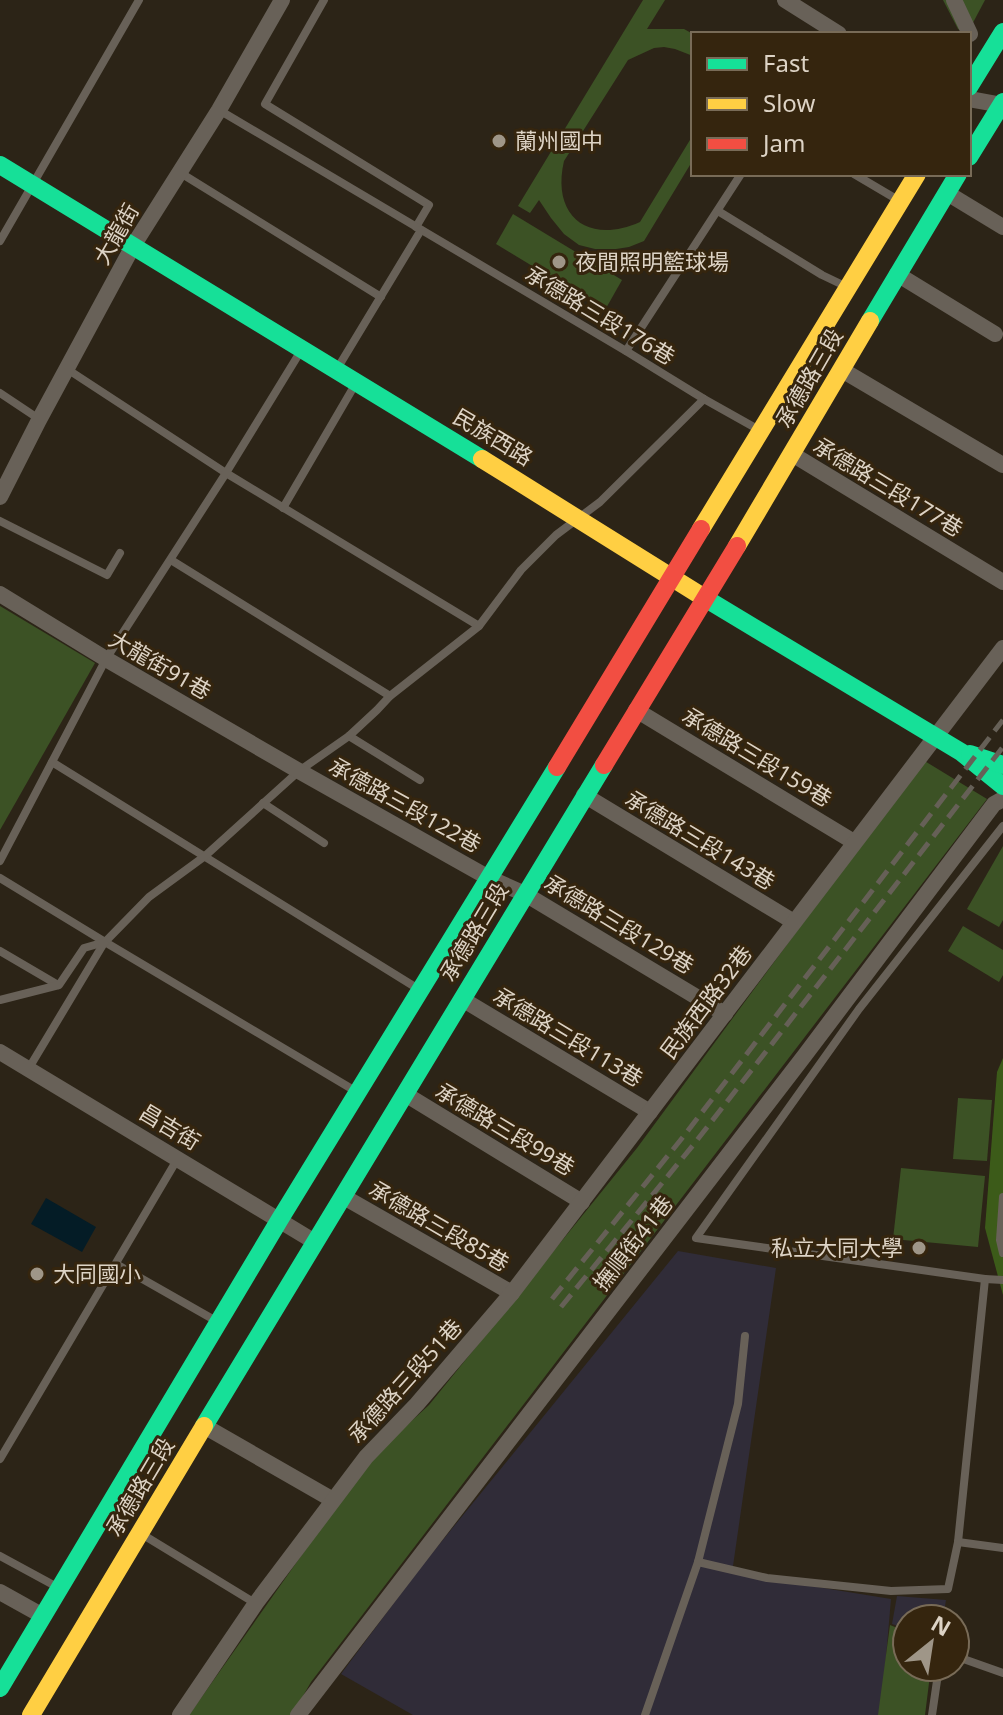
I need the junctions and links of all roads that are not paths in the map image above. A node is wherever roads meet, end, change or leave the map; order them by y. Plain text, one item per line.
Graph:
1 (139, 0) edge
2 (282, 0) edge
3 (324, 0) edge
4 (785, 0) edge
5 (954, 0) edge
6 (832, 32) edge
7 (969, 32) edge
8 (1003, 32) edge
9 (971, 84) edge
10 (971, 99) edge
11 (1002, 104) edge
12 (219, 110) junction
13 (971, 154) edge
14 (0, 165) edge
15 (179, 172) junction
16 (740, 176) edge
17 (857, 176) edge
18 (916, 176) edge
19 (957, 176) edge
20 (32, 185) junction
21 (947, 193) junction
22 (900, 201) junction
23 (718, 211) junction
24 (1003, 227) edge
25 (418, 228) junction
26 (0, 241) edge
27 (133, 246) junction
28 (897, 274) junction
29 (849, 287) junction
30 (381, 297) junction
31 (995, 334) dead end
32 (303, 349) junction
33 (626, 351) junction
34 (67, 369) junction
35 (336, 370) junction
36 (842, 370) junction
37 (357, 382) junction
38 (0, 393) edge
39 (704, 399) junction
40 (39, 420) junction
41 (761, 431) junction
42 (792, 454) junction
43 (1003, 465) edge
44 (226, 473) junction
45 (0, 497) edge
46 (283, 508) junction
47 (579, 518) junction
48 (0, 521) edge
49 (120, 553) dead end
50 (171, 560) junction
51 (672, 576) junction
52 (1003, 582) edge
53 (0, 594) edge
54 (705, 598) junction
55 (479, 626) junction
56 (1003, 648) edge
57 (106, 659) junction
58 (390, 696) junction
59 (636, 710) junction
60 (349, 736) junction
61 (935, 737) junction
62 (961, 752) junction
63 (52, 762) junction
64 (1003, 765) edge
65 (299, 771) junction
66 (420, 780) dead end
67 (1003, 786) edge
68 (584, 795) junction
69 (1003, 799) edge
70 (263, 803) junction
71 (1003, 826) edge
72 (854, 842) junction
73 (324, 843) dead end
74 (205, 856) junction
75 (0, 861) edge
76 (0, 878) edge
77 (489, 878) junction
78 (525, 894) junction
79 (794, 922) junction
80 (105, 942) junction
81 (0, 951) edge
82 (59, 985) junction
83 (421, 991) junction
84 (462, 999) junction
85 (0, 1000) edge
86 (725, 1014) junction
87 (0, 1052) edge
88 (28, 1069) junction
89 (358, 1093) junction
90 (405, 1094) junction
91 (650, 1112) junction
92 (178, 1158) junction
93 (344, 1197) junction
94 (1003, 1197) edge
95 (582, 1202) junction
96 (280, 1219) junction
97 (315, 1242) junction
98 (1003, 1253) edge
99 (116, 1264) junction
100 (985, 1279) junction
101 (1003, 1280) edge
102 (512, 1293) junction
103 (219, 1323) junction
104 (745, 1336) dead end
105 (204, 1426) junction
106 (0, 1459) edge
107 (333, 1500) junction
108 (140, 1533) junction
109 (958, 1542) junction
110 (1003, 1548) edge
111 (0, 1556) edge
112 (698, 1562) junction
113 (60, 1589) junction
114 (0, 1592) edge
115 (256, 1603) junction
116 (43, 1616) junction
117 (971, 1662) edge
118 (1003, 1673) edge
119 (937, 1683) edge
120 (0, 1688) edge
121 (31, 1715) edge
122 (180, 1715) edge
123 (298, 1715) edge
124 (645, 1715) edge
125 (932, 1715) edge

1 - 20 lane
2 - 12 street, 大龍街
3 - 25 lane
4 - 6 street
5 - 7 street
8 - 9 main road
10 - 11 street
11 - 13 main road
12 - 15 street, 大龍街
12 - 25 lane, 承德路三段176巷
14 - 20 main road, 民族西路
15 - 27 street, 大龍街
15 - 30 lane
16 - 23 lane
17 - 22 lane
18 - 22 main road, 承德路三段
19 - 21 main road, 承德路三段
20 - 26 lane
20 - 27 main road, 民族西路
21 - 24 street
21 - 28 main road, 承德路三段
22 - 29 main road, 承德路三段
23 - 29 lane
23 - 33 lane
25 - 30 lane
25 - 33 lane, 承德路三段176巷
27 - 32 main road, 民族西路
27 - 34 street, 大龍街
28 - 31 street
28 - 36 main road, 承德路三段
29 - 41 main road, 承德路三段
30 - 35 lane
32 - 35 main road, 民族西路
32 - 44 lane
33 - 39 lane, 承德路三段176巷
34 - 40 street, 大龍街
34 - 44 lane
35 - 37 main road, 民族西路
36 - 42 main road, 承德路三段
36 - 43 street
37 - 46 lane
37 - 47 main road, 民族西路
38 - 40 lane
39 - 41 lane, 承德路三段176巷
39 - 47 lane
40 - 45 street, 大龍街
41 - 51 main road, 承德路三段
42 - 52 street, 承德路三段177巷
42 - 54 main road, 承德路三段
44 - 46 lane
44 - 50 lane
46 - 55 lane
47 - 51 main road, 民族西路
47 - 55 lane
48 - 49 lane
50 - 57 lane
50 - 58 lane
51 - 54 main road, 民族西路
51 - 77 main road, 承德路三段
53 - 57 street, 大龍街91巷
54 - 59 main road, 承德路三段
54 - 61 main road, 民族西路
55 - 58 lane
56 - 61 street, 民族西路32巷
57 - 63 lane
57 - 65 street, 大龍街91巷
58 - 60 lane
59 - 68 main road, 承德路三段
59 - 72 street, 承德路三段159巷
60 - 65 lane
60 - 66 lane
61 - 62 main road, 民族西路
61 - 72 street, 民族西路32巷
62 - 64 main road, 民族西路
62 - 67 main road, 民族西路
63 - 74 lane
63 - 75 lane
65 - 70 lane
65 - 77 street, 承德路三段122巷
68 - 78 main road, 承德路三段
68 - 79 street, 承德路三段143巷
69 - 123 street, 撫順街41巷
70 - 73 lane
70 - 74 lane
71 - 100 lane
72 - 79 street, 民族西路32巷
74 - 80 lane
74 - 83 lane
76 - 80 lane
77 - 78 street, 承德路三段129巷
77 - 83 main road, 承德路三段
78 - 84 main road, 承德路三段
78 - 86 street, 承德路三段129巷
79 - 86 street, 民族西路32巷
80 - 82 lane
80 - 88 lane
80 - 89 lane
81 - 82 lane
82 - 85 lane
83 - 89 main road, 承德路三段
84 - 90 main road, 承德路三段
84 - 91 street, 承德路三段113巷
86 - 91 street, 民族西路32巷
87 - 88 street, 昌吉街
88 - 92 street, 昌吉街
89 - 96 main road, 承德路三段
90 - 93 main road, 承德路三段
90 - 95 street, 承德路三段99巷
91 - 95 street, 民族西路32巷
92 - 96 street, 昌吉街
92 - 99 lane
93 - 97 main road, 承德路三段
93 - 102 street, 承德路三段85巷
94 - 98 lane
95 - 102 street, 民族西路32巷
96 - 97 street, 昌吉街
96 - 103 main road, 承德路三段
97 - 105 main road, 承德路三段
99 - 103 lane
99 - 106 lane
100 - 101 lane
100 - 109 lane
102 - 107 street, 承德路三段51巷
103 - 113 main road, 承德路三段
104 - 112 lane
105 - 107 street
105 - 108 main road, 承德路三段
107 - 115 street, 承德路三段51巷
108 - 115 lane
108 - 121 main road, 承德路三段
109 - 110 lane
109 - 112 lane
111 - 113 lane
112 - 124 lane
113 - 116 main road, 承德路三段
114 - 116 street
115 - 122 street, 承德路三段51巷
116 - 120 main road, 承德路三段
117 - 118 lane
119 - 125 lane

